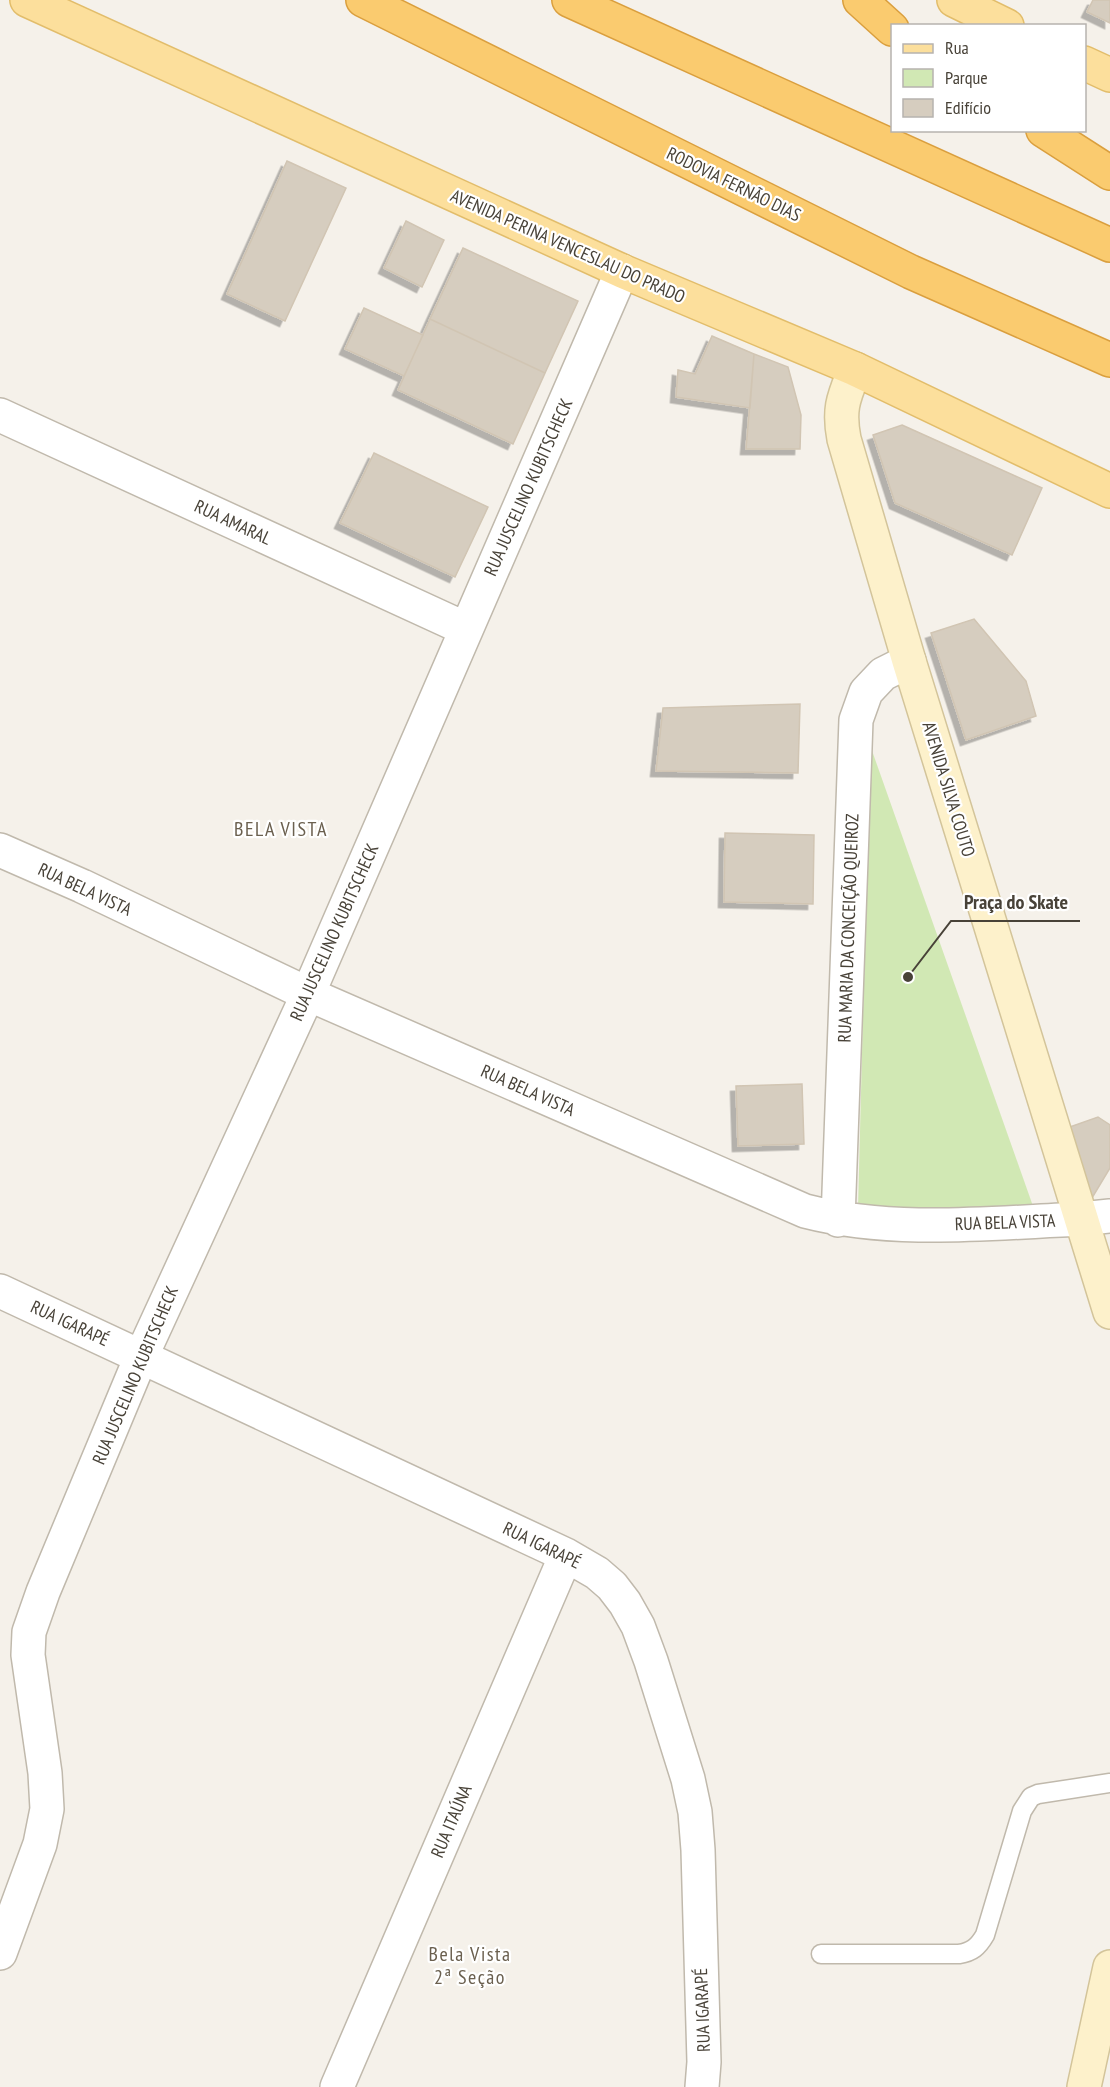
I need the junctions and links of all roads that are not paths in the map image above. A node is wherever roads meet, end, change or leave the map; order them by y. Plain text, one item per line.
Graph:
1 (27, 0) edge
2 (363, 0) edge
3 (568, 0) edge
4 (860, 0) edge
5 (954, 0) edge
6 (1003, 24) edge
7 (891, 27) edge
8 (1086, 64) edge
9 (1110, 75) edge
10 (1046, 132) edge
11 (1110, 172) edge
12 (1110, 245) edge
13 (622, 271) junction
14 (911, 272) junction
15 (1110, 360) edge
16 (855, 369) junction
17 (1110, 372) edge
18 (0, 415) edge
19 (1110, 491) edge
20 (466, 629) junction
21 (909, 660) junction
22 (0, 850) edge
23 (308, 994) junction
24 (1095, 1217) edge
25 (838, 1220) junction
26 (0, 1291) edge
27 (1110, 1312) edge
28 (141, 1357) junction
29 (566, 1555) junction
30 (1110, 1783) edge
31 (0, 1953) edge
32 (821, 1954) dead end
33 (1110, 1967) edge
34 (337, 2087) edge
35 (702, 2087) edge
36 (1084, 2087) edge

1 - 13 main road, AVENIDA PERINA VENCESLAU DO PRADO
2 - 14 highway, RODOVIA FERNÃO DIAS
3 - 12 highway
4 - 7 highway
5 - 6 main road
8 - 9 main road
10 - 11 highway
13 - 16 main road, AVENIDA PERINA VENCESLAU DO PRADO
13 - 20 street, RUA JUSCELINO KUBITSCHECK
14 - 15 highway, RODOVIA FERNÃO DIAS
14 - 17 highway
16 - 19 main road, AVENIDA PERINA VENCESLAU DO PRADO
16 - 21 main road, AVENIDA SILVA COUTO
18 - 20 street, RUA AMARAL
20 - 23 street, RUA JUSCELINO KUBITSCHECK
21 - 24 main road, AVENIDA SILVA COUTO
21 - 25 street, RUA MARIA DA CONCEIÇÃO QUEIROZ
22 - 23 street, RUA BELA VISTA
23 - 25 street, RUA BELA VISTA
23 - 28 street, RUA JUSCELINO KUBITSCHECK
24 - 25 street, RUA BELA VISTA
24 - 27 main road, AVENIDA SILVA COUTO
26 - 28 street, RUA IGARAPÉ
28 - 29 street, RUA IGARAPÉ
28 - 31 street, RUA JUSCELINO KUBITSCHECK
29 - 34 street, RUA ITAÚNA
29 - 35 street, RUA IGARAPÉ
30 - 32 lane
33 - 36 main road

